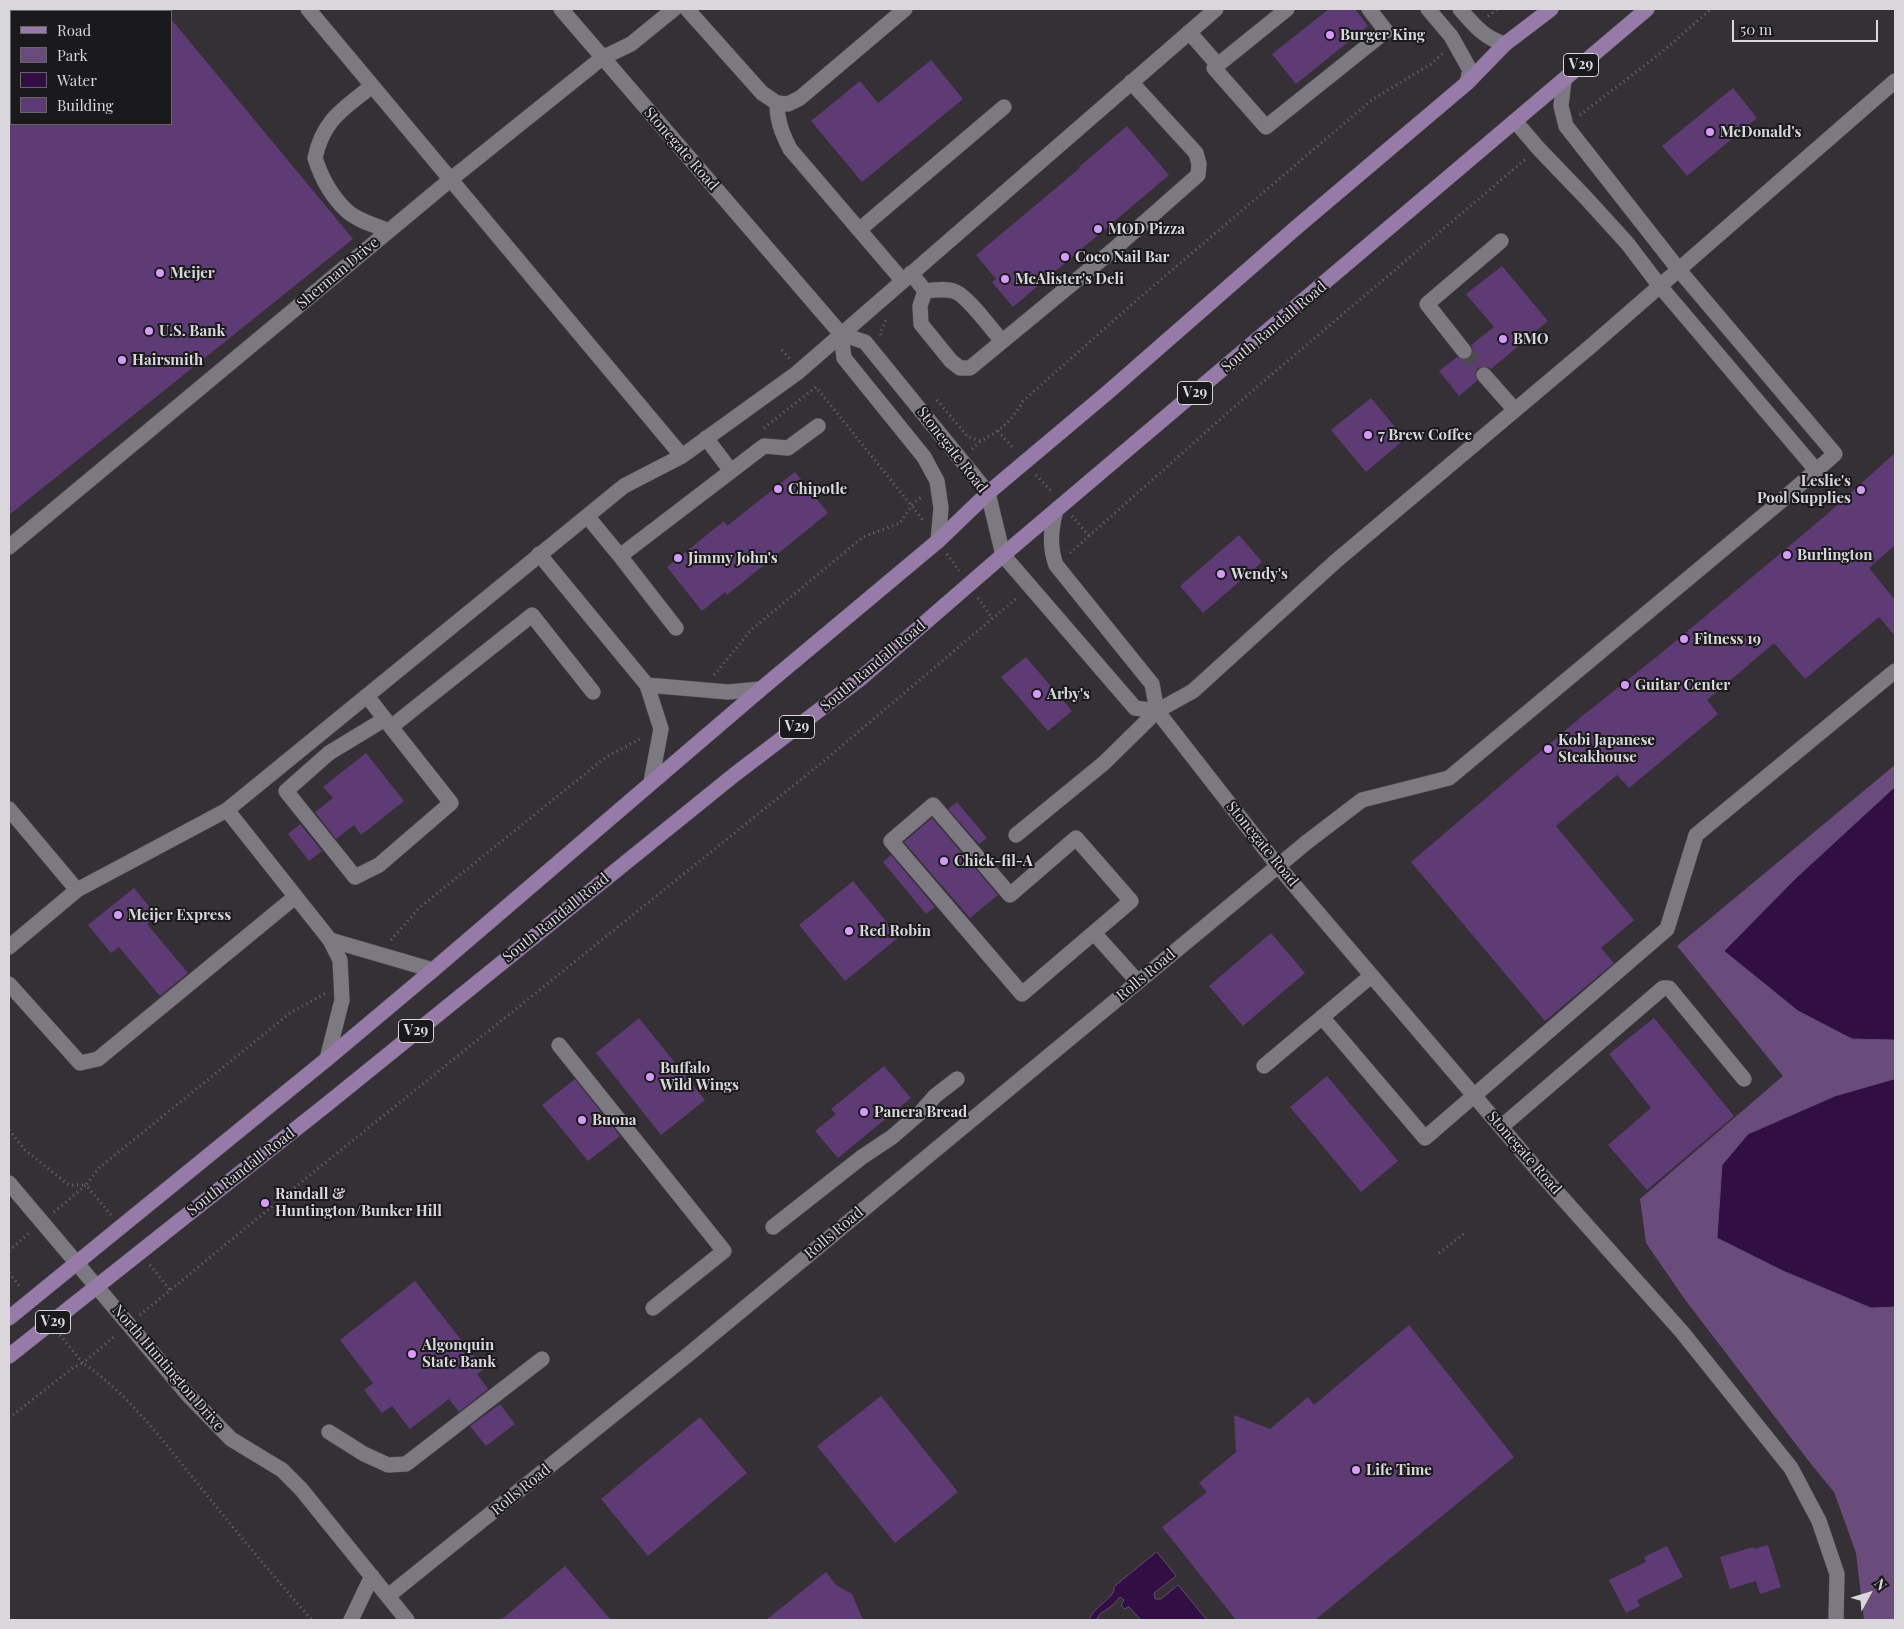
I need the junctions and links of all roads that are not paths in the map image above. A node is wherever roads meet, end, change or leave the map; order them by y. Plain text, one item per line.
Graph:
1 (308, 9) edge
2 (561, 9) edge
3 (674, 9) edge
4 (687, 9) edge
5 (905, 9) edge
6 (1216, 9) edge
7 (1287, 9) edge
8 (1369, 9) edge
9 (1428, 9) edge
10 (1460, 9) edge
11 (1551, 9) edge
12 (1647, 9) edge
13 (1189, 32) junction
14 (1505, 44) junction
15 (602, 58) junction
16 (1218, 65) junction
17 (1564, 80) junction
18 (1131, 82) junction
19 (1895, 82) edge
20 (1467, 83) junction
21 (372, 86) junction
22 (777, 103) junction
23 (1004, 107) dead end
24 (1515, 121) junction
25 (450, 180) junction
26 (859, 230) junction
27 (389, 231) junction
28 (1501, 242) dead end
29 (1679, 270) junction
30 (907, 277) junction
31 (1659, 285) junction
32 (925, 291) junction
33 (841, 334) junction
34 (1002, 341) junction
35 (1464, 351) tunnel mouth
36 (1484, 375) tunnel mouth
37 (1514, 409) junction
38 (818, 426) dead end
39 (706, 438) junction
40 (682, 456) junction
41 (1816, 470) junction
42 (731, 471) junction
43 (988, 493) junction
44 (1060, 507) junction
45 (587, 516) junction
46 (938, 541) junction
47 (9, 547) edge
48 (540, 554) junction
49 (1003, 555) junction
50 (620, 556) junction
51 (676, 628) dead end
52 (1895, 670) edge
53 (647, 685) junction
54 (761, 689) junction
55 (593, 692) dead end
56 (367, 696) junction
57 (1157, 711) junction
58 (388, 723) junction
59 (651, 782) junction
60 (9, 809) edge
61 (227, 810) junction
62 (1016, 835) dead end
63 (1278, 866) junction
64 (77, 890) junction
65 (295, 897) junction
66 (1094, 932) junction
67 (330, 940) junction
68 (9, 947) edge
69 (433, 970) junction
70 (1371, 976) junction
71 (1138, 982) junction
72 (9, 984) edge
73 (1322, 1017) junction
74 (559, 1045) dead end
75 (327, 1059) junction
76 (1264, 1066) dead end
77 (957, 1079) dead end
78 (1744, 1079) dead end
79 (1474, 1096) junction
80 (1501, 1127) junction
81 (9, 1183) edge
82 (773, 1227) dead end
83 (76, 1263) junction
84 (97, 1287) junction
85 (653, 1308) dead end
86 (9, 1318) edge
87 (9, 1356) edge
88 (542, 1359) dead end
89 (329, 1432) dead end
90 (372, 1576) junction
91 (388, 1596) junction
92 (351, 1620) edge
93 (407, 1620) edge
94 (1836, 1620) edge

1 - 21 street
2 - 15 street, Stonegate Road
3 - 15 street, Sherman Drive
4 - 22 street
5 - 22 street
6 - 13 street
7 - 16 street
8 - 16 street
9 - 20 street
10 - 14 street
11 - 14 main road, V29
12 - 17 main road, South Randall Road / V29
13 - 16 street
13 - 18 street
14 - 20 main road, V29
15 - 25 street, Sherman Drive
15 - 33 street, Stonegate Road
17 - 24 main road, South Randall Road / V29
17 - 29 street
18 - 30 street
18 - 34 street
19 - 29 street
20 - 43 main road, V29
21 - 25 street
21 - 27 street
22 - 26 street
23 - 26 street
24 - 31 street
24 - 44 main road, South Randall Road / V29
25 - 27 street, Sherman Drive
25 - 40 street
26 - 30 street
27 - 47 street, Sherman Drive
28 - 35 street
29 - 31 street
29 - 41 street, Rolls Road
30 - 32 street
30 - 33 street
31 - 37 street
31 - 41 street
32 - 34 street
32 - 34 street
33 - 39 street
33 - 43 street, Stonegate Road
33 - 46 street, Stonegate Road
36 - 37 street
37 - 57 street
38 - 42 street
39 - 40 street
39 - 42 street
40 - 45 street
41 - 63 street, Rolls Road
42 - 50 street
43 - 46 main road, V29
43 - 49 street, Stonegate Road
44 - 49 main road, South Randall Road / V29
44 - 57 street, Stonegate Road
45 - 48 street
45 - 50 street
46 - 54 main road, V29
48 - 53 street
48 - 56 street
49 - 57 street, Stonegate Road
49 - 84 main road, South Randall Road / V29
50 - 51 street
52 - 79 street
53 - 54 street
53 - 59 street
54 - 59 main road, V29
55 - 58 street
56 - 58 street
56 - 61 street
57 - 62 street
57 - 63 street, Stonegate Road
58 - 58 street
59 - 69 main road, V29
60 - 64 street
61 - 64 street
61 - 65 street
63 - 70 street, Stonegate Road
63 - 71 street, Rolls Road
64 - 68 street
65 - 67 street
65 - 72 street
66 - 66 street
66 - 71 street
67 - 69 street
67 - 75 street
69 - 75 main road, V29
70 - 73 street
70 - 79 street, Stonegate Road
71 - 91 street, Rolls Road
73 - 76 street
73 - 79 street
74 - 85 street
75 - 83 main road, V29
77 - 82 street
78 - 80 street
79 - 80 street, Stonegate Road
80 - 94 street, Stonegate Road
81 - 83 street, North Huntington Drive
83 - 84 street, North Huntington Drive
83 - 86 main road, V29
84 - 87 main road, South Randall Road / V29
84 - 90 street, North Huntington Drive
88 - 89 street
90 - 91 street, North Huntington Drive
90 - 92 street
91 - 93 street, North Huntington Drive

